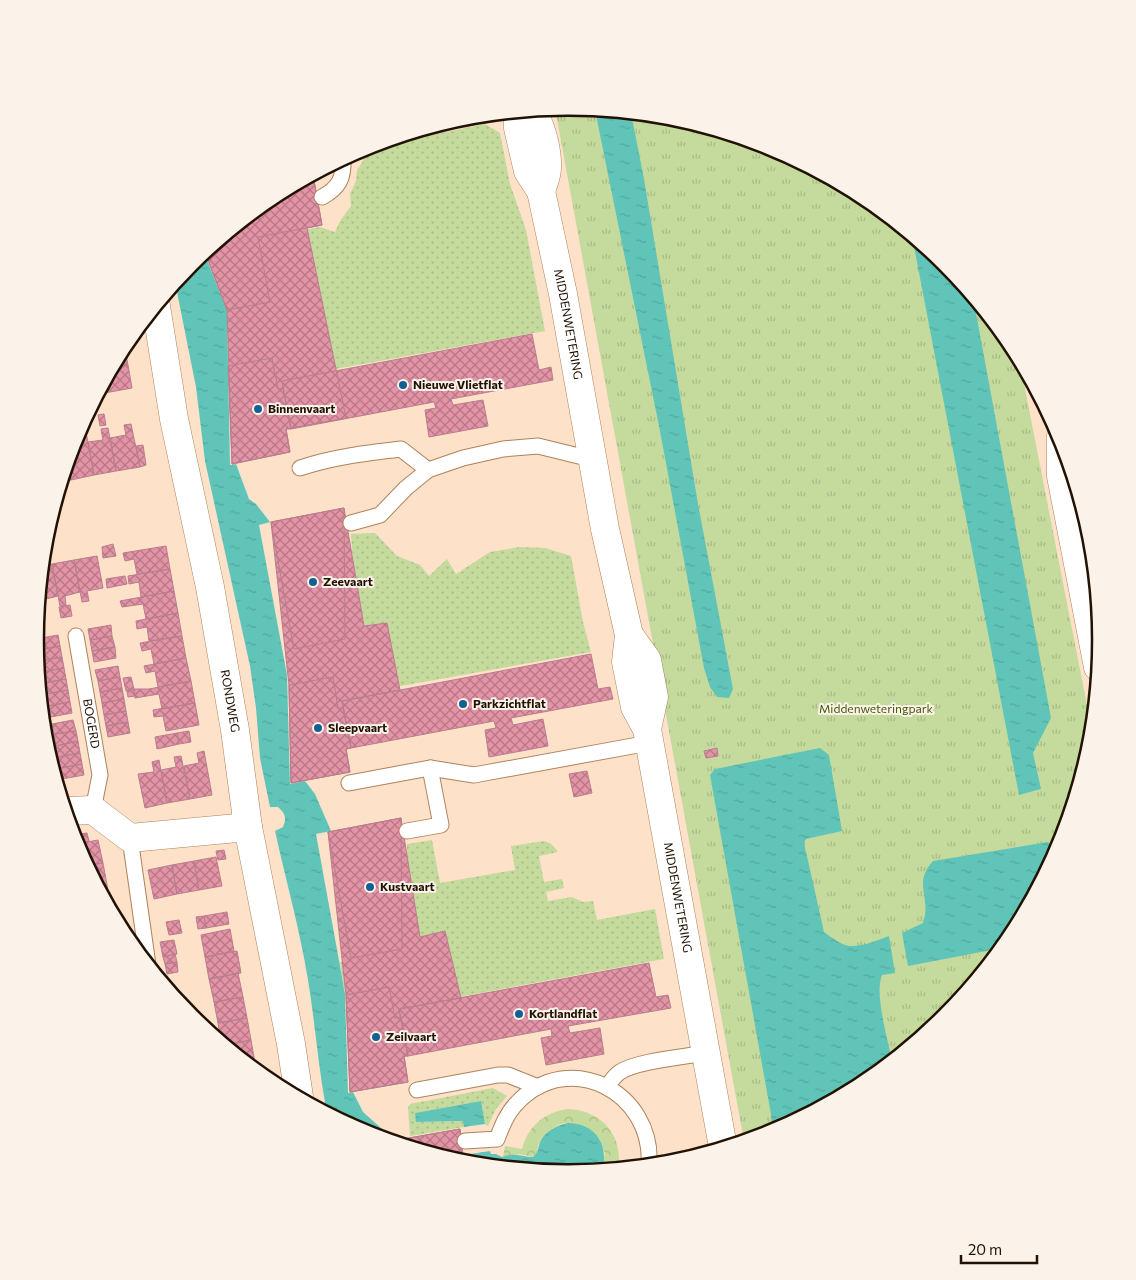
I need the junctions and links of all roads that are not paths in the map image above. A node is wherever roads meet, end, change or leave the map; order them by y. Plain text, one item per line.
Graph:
1 (537, 117) edge
2 (518, 118) edge
3 (343, 167) edge
4 (541, 191) junction
5 (322, 196) dead end
6 (157, 314) edge
7 (591, 459) junction
8 (1061, 463) edge
9 (300, 468) dead end
10 (428, 470) junction
11 (350, 522) dead end
12 (1092, 635) edge
13 (76, 636) dead end
14 (648, 736) junction
15 (430, 768) junction
16 (349, 783) dead end
17 (94, 810) junction
18 (73, 811) edge
19 (248, 828) junction
20 (407, 831) dead end
21 (130, 838) junction
22 (146, 951) edge
23 (705, 1052) junction
24 (538, 1087) junction
25 (607, 1087) junction
26 (298, 1089) edge
27 (417, 1090) dead end
28 (465, 1141) dead end
29 (722, 1141) edge
30 (648, 1158) edge

1 - 4 street, MIDDENWETERING
2 - 4 street, MIDDENWETERING
3 - 5 lane
4 - 7 street, MIDDENWETERING
6 - 19 street, RONDWEG
7 - 10 lane
7 - 14 street, MIDDENWETERING
8 - 12 street
9 - 10 lane
10 - 11 lane
13 - 17 lane, BOGERD
14 - 15 lane
14 - 23 street, MIDDENWETERING
15 - 16 lane
15 - 20 lane
17 - 18 street
17 - 21 street
19 - 21 street
19 - 26 street, RONDWEG
21 - 22 lane
23 - 25 lane
23 - 29 street, MIDDENWETERING
24 - 25 lane
24 - 27 lane
24 - 28 lane
25 - 30 lane

